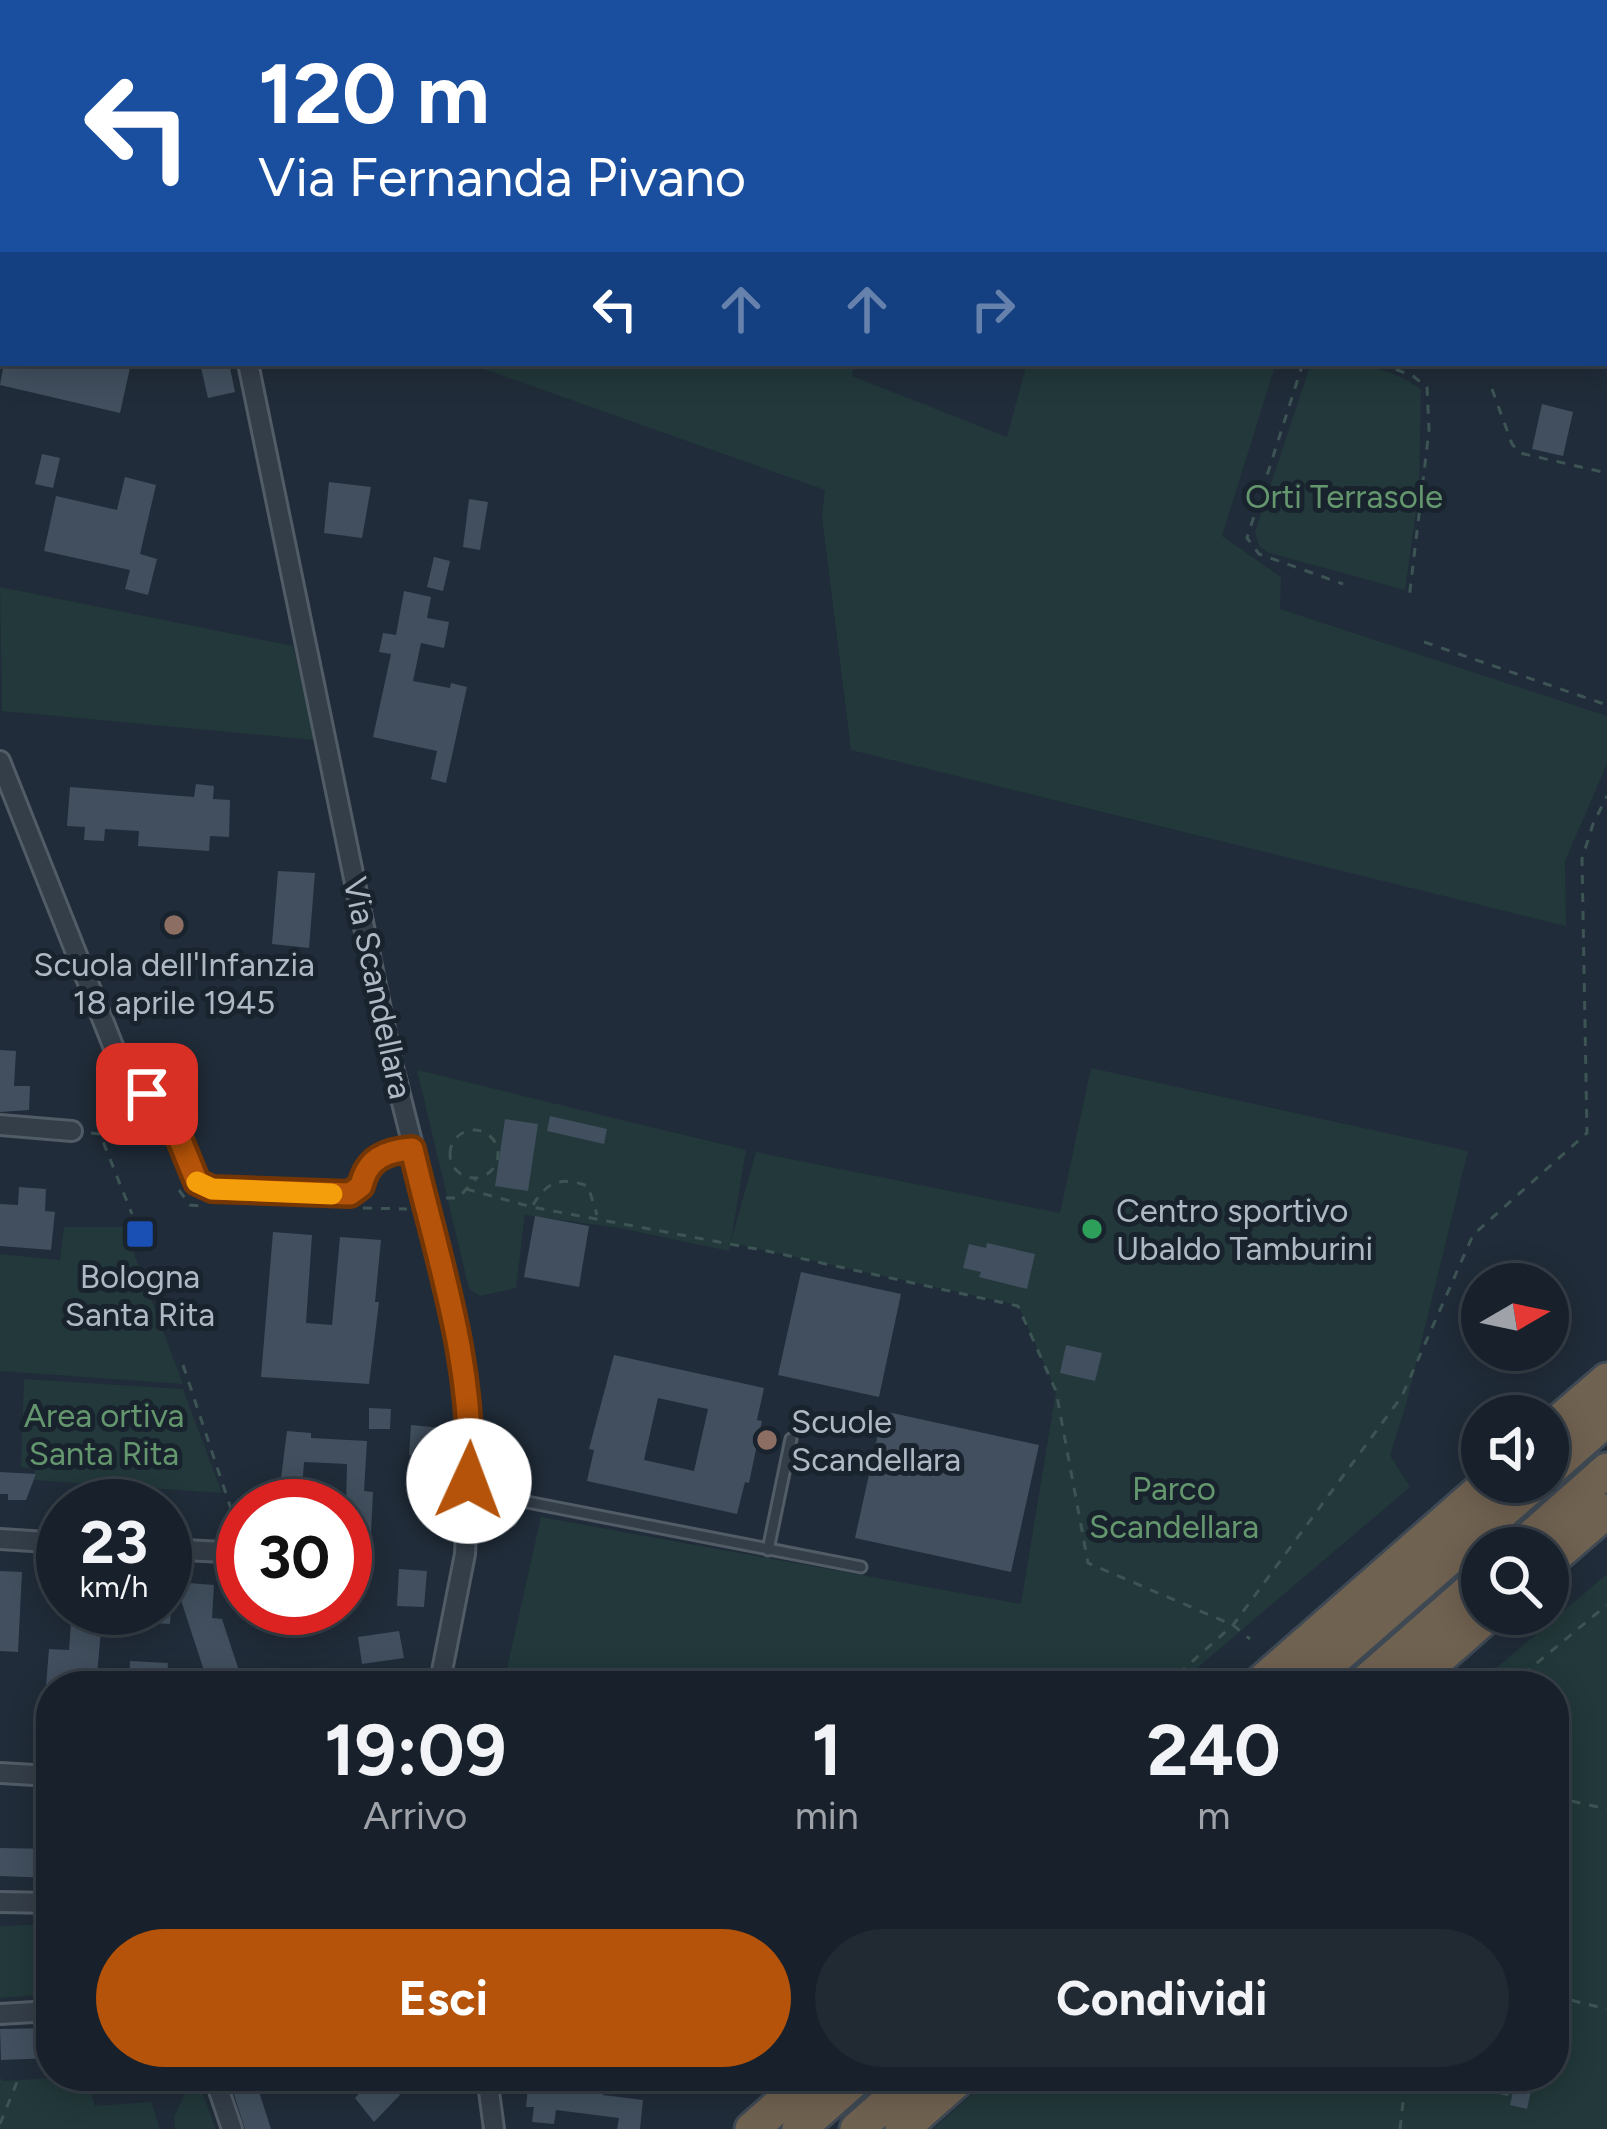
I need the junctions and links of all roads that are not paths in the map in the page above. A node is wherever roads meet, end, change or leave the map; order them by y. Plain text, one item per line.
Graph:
1 (249, 366) edge
2 (0, 761) edge
3 (0, 1125) edge
4 (72, 1131) road end
5 (412, 1149) junction
6 (1607, 1380) edge
7 (1569, 1413) edge
8 (1607, 1419) edge
9 (791, 1439) dead end
10 (1569, 1452) edge
11 (1607, 1470) edge
12 (1466, 1503) edge
13 (1512, 1503) edge
14 (1607, 1510) edge
15 (510, 1520) dead end
16 (1543, 1527) edge
17 (0, 1539) edge
18 (36, 1541) edge
19 (1569, 1543) edge
20 (768, 1550) junction
21 (861, 1567) dead end
22 (1461, 1598) edge
23 (1465, 1635) edge
24 (442, 1671) edge
25 (1274, 1671) edge
26 (1321, 1671) edge
27 (1378, 1671) edge
28 (1424, 1671) edge
29 (0, 1773) edge
30 (36, 1775) edge
31 (0, 1902) edge
32 (36, 1903) edge
33 (36, 2012) edge
34 (0, 2014) edge
35 (219, 2091) edge
36 (489, 2091) edge
37 (795, 2091) edge
38 (843, 2091) edge
39 (900, 2091) edge
40 (945, 2091) edge
41 (232, 2129) edge
42 (494, 2129) edge
43 (752, 2129) edge
44 (799, 2129) edge
45 (857, 2129) edge
46 (902, 2129) edge

1 - 5 street, Via Scandellara
2 - 5 street
3 - 4 street
5 - 24 street, Via Scandellara
6 - 7 highway
8 - 10 highway
9 - 20 lane
11 - 16 highway
12 - 25 highway
13 - 26 highway
14 - 19 highway
15 - 20 lane
17 - 18 street
20 - 21 lane
22 - 27 highway
23 - 28 highway
29 - 30 street
31 - 32 street
33 - 34 street
35 - 41 street
36 - 42 street
37 - 43 highway
38 - 44 highway
39 - 45 highway
40 - 46 highway

